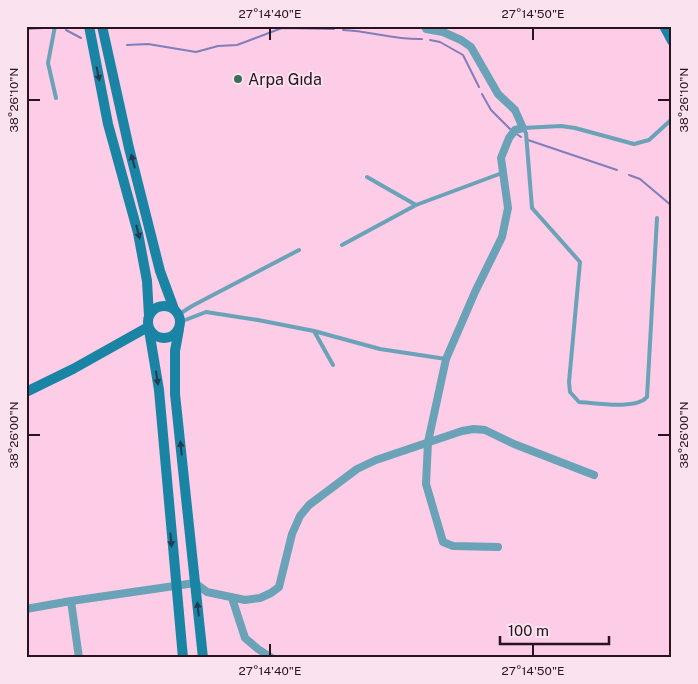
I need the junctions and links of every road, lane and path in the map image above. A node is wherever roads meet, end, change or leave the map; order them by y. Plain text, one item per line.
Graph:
1 (55, 26) edge
2 (89, 26) edge
3 (102, 26) edge
4 (425, 26) edge
5 (664, 26) edge
6 (672, 41) edge
7 (56, 98) dead end
8 (672, 119) edge
9 (523, 128) junction
10 (502, 173) junction
11 (367, 177) dead end
12 (416, 205) junction
13 (656, 218) dead end
14 (342, 245) dead end
15 (299, 250) dead end
16 (149, 316) junction
17 (178, 319) junction
18 (149, 329) junction
19 (314, 331) junction
20 (446, 359) junction
21 (333, 365) dead end
22 (26, 392) edge
23 (428, 442) junction
24 (594, 475) dead end
25 (498, 548) dead end
26 (195, 583) junction
27 (175, 585) junction
28 (232, 598) junction
29 (72, 600) junction
30 (26, 609) edge
31 (79, 658) edge
32 (183, 658) edge
33 (203, 658) edge
34 (272, 658) edge

1 - 7 lane
2 -> 16 street
17 -> 3 street
4 - 9 street
5 - 6 street
8 - 9 lane
9 - 10 street
9 - 13 lane
10 - 12 lane
10 - 20 street
11 - 12 lane
12 - 14 lane
15 - 17 lane
16 - 17 street
16 - 18 street
17 - 18 street
17 - 19 lane
26 -> 17 street
18 - 22 street
18 -> 27 street
19 - 20 lane
19 - 21 lane
20 - 23 street
23 - 24 street
23 - 25 street
23 - 28 street
26 - 27 street
26 - 28 street
33 -> 26 street
27 - 29 street
27 - 32 street
28 - 34 street
29 - 30 street
29 - 31 street

